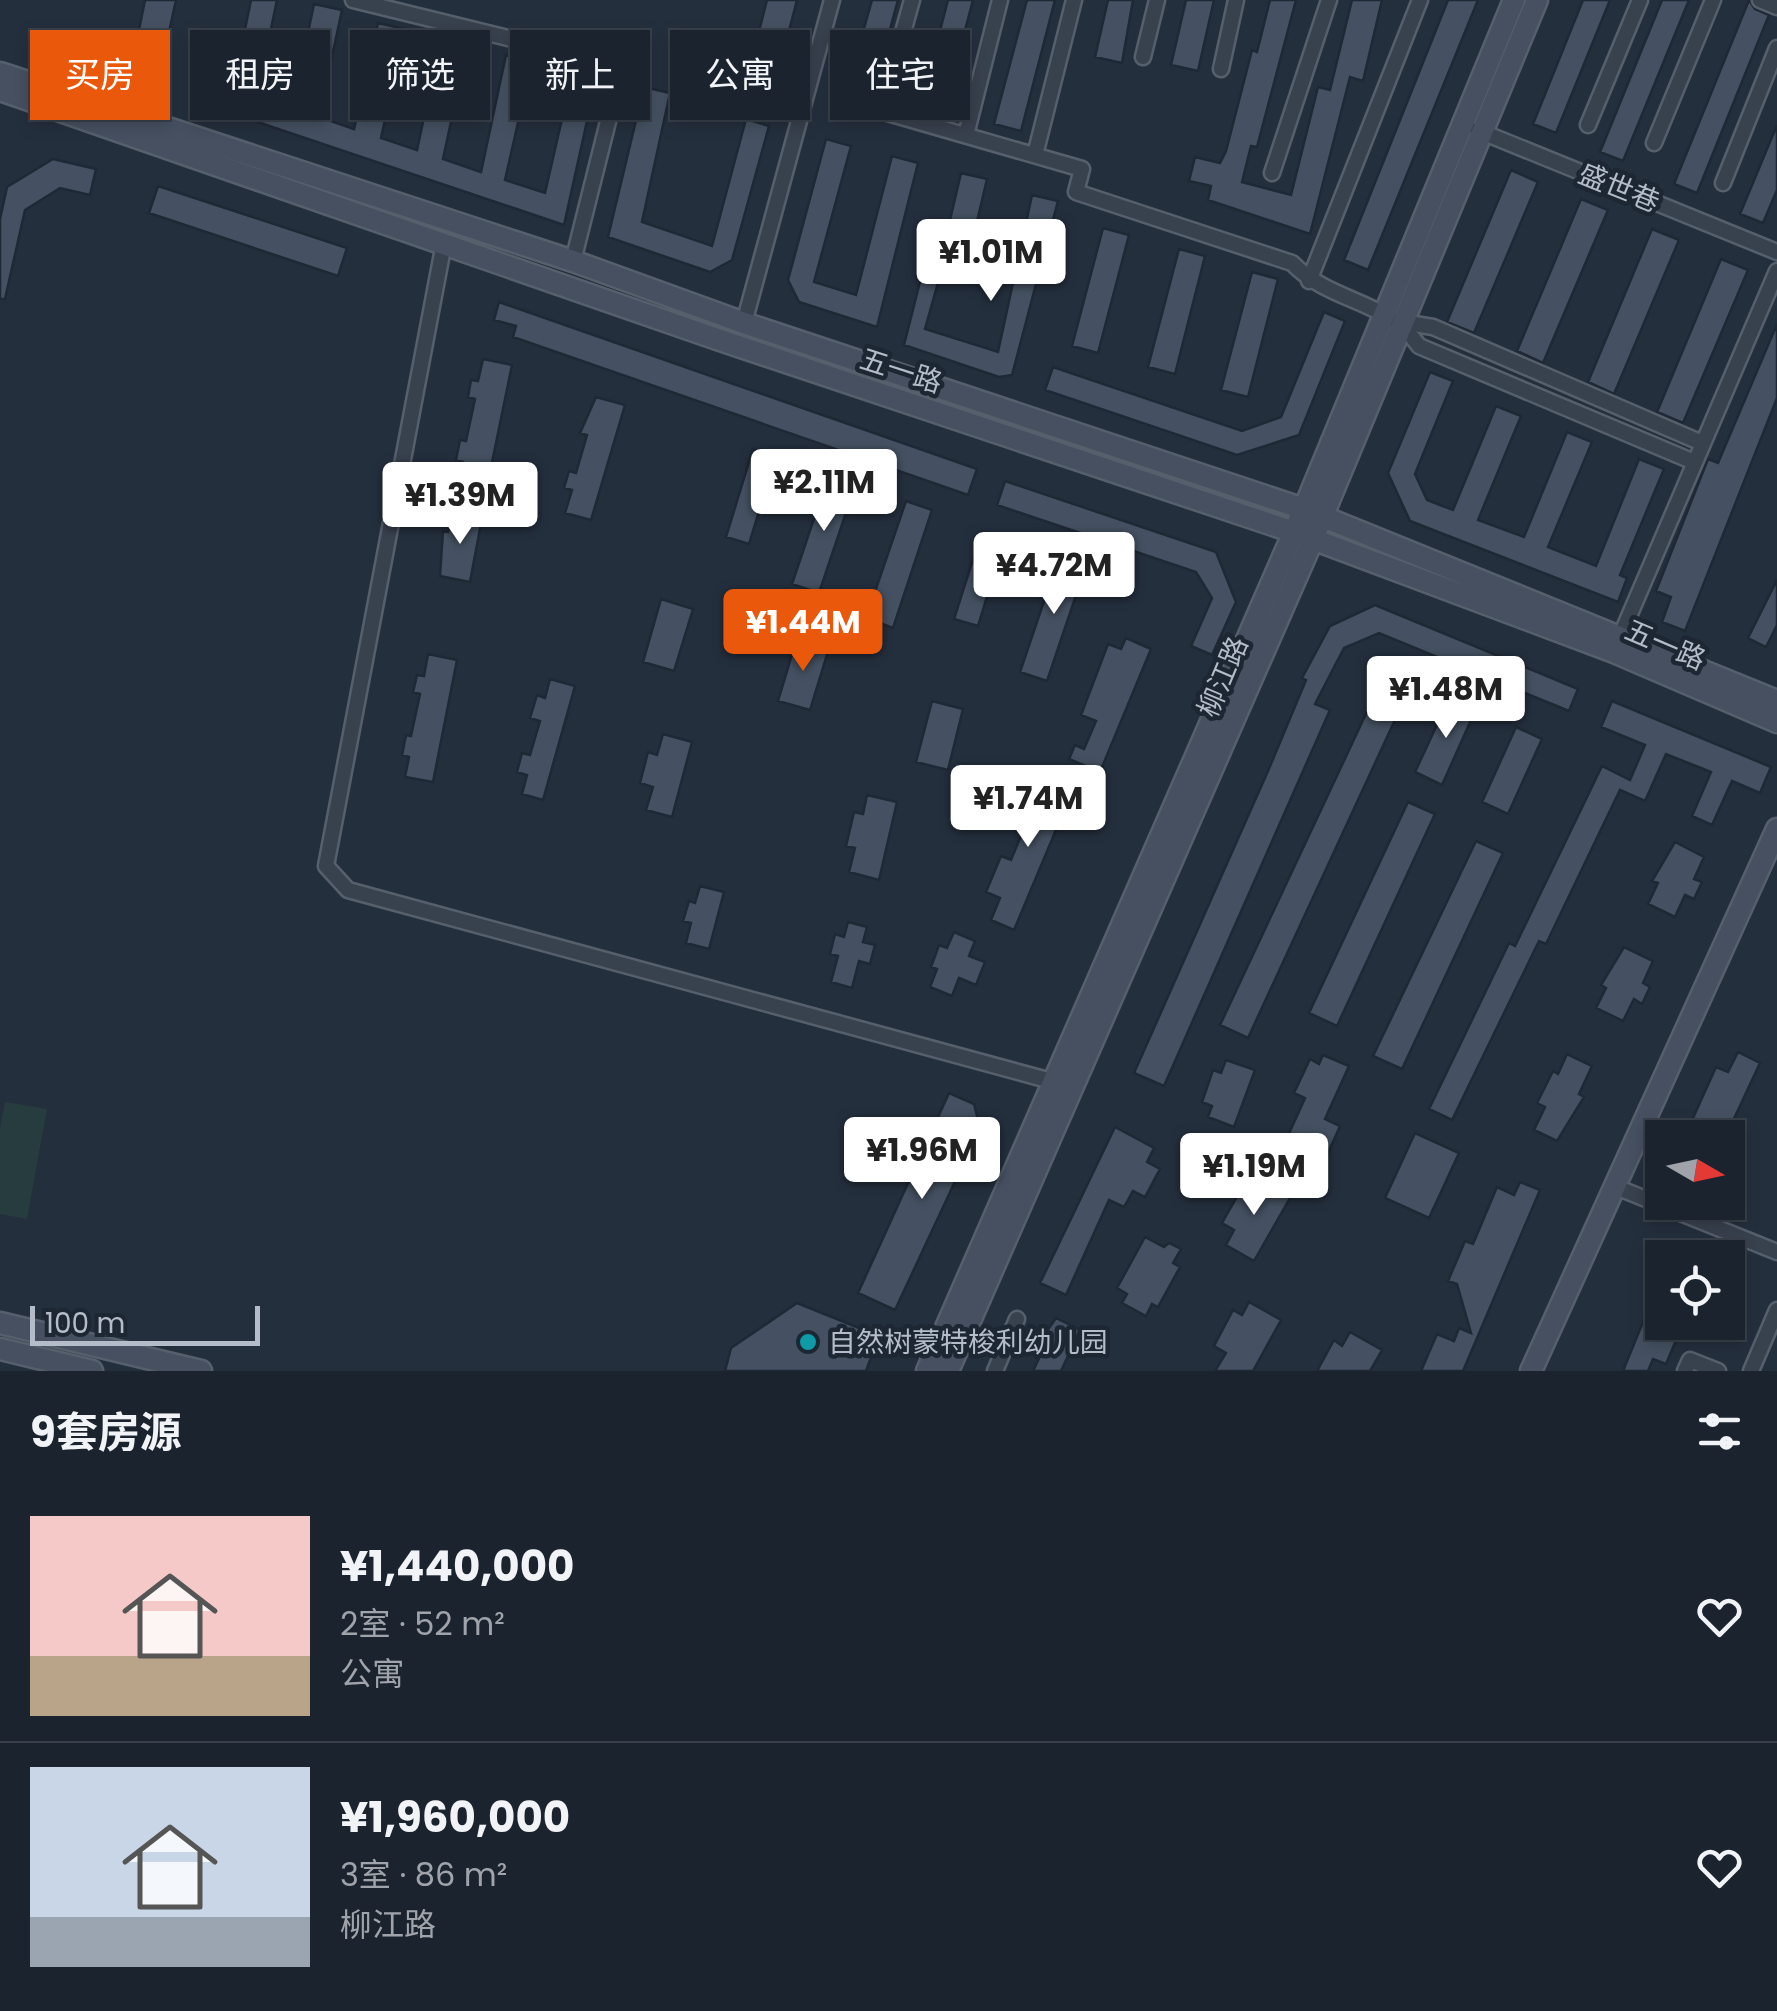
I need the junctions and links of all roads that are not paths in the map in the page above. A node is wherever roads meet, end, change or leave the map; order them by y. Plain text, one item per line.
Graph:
1 (353, 0) edge
2 (832, 0) edge
3 (912, 0) edge
4 (1000, 0) edge
5 (1074, 0) edge
6 (1157, 0) edge
7 (1236, 0) edge
8 (1330, 0) edge
9 (1420, 0) edge
10 (1514, 0) edge
11 (1537, 0) edge
12 (1640, 0) edge
13 (1713, 0) edge
14 (1760, 0) edge
15 (1777, 7) edge
16 (1777, 48) edge
17 (1143, 57) dead end
18 (1220, 69) dead end
19 (0, 73) edge
20 (0, 90) edge
21 (1588, 125) dead end
22 (1472, 128) junction
23 (966, 136) junction
24 (1654, 143) dead end
25 (1035, 156) junction
26 (1272, 173) dead end
27 (1723, 183) dead end
28 (444, 243) junction
29 (1777, 252) edge
30 (573, 261) junction
31 (1777, 271) edge
32 (1310, 281) junction
33 (1382, 313) junction
34 (734, 319) junction
35 (1402, 322) junction
36 (717, 339) junction
37 (1702, 443) junction
38 (1694, 462) junction
39 (1314, 512) junction
40 (1304, 536) junction
41 (1617, 644) junction
42 (1777, 701) edge
43 (1777, 722) edge
44 (1777, 829) edge
45 (1065, 1084) junction
46 (1616, 1187) junction
47 (1777, 1252) edge
48 (1777, 1310) edge
49 (1017, 1319) dead end
50 (0, 1323) edge
51 (0, 1349) edge
52 (92, 1371) edge
53 (202, 1371) edge
54 (927, 1371) edge
55 (948, 1371) edge
56 (994, 1371) edge
57 (1532, 1371) edge
58 (1685, 1371) edge
59 (1718, 1371) edge
60 (1750, 1371) edge

1 - 30 street
2 - 34 street
3 - 23 street
4 - 23 street
5 - 25 street
6 - 17 street
7 - 18 street
8 - 26 street
9 - 32 street
10 - 22 street, 柳江路
11 - 22 street, 柳江路
12 - 21 street
13 - 24 street
14 - 15 street
16 - 27 street
19 - 30 street, 五一路
20 - 28 street, 五一路
22 - 29 street, 盛世巷
22 - 33 street, 柳江路
22 - 35 street, 柳江路
23 - 25 street
25 - 32 street
28 - 36 street, 五一路
28 - 45 street
30 - 34 street, 五一路
31 - 37 street
32 - 33 street
33 - 35 street
33 - 39 street, 柳江路
34 - 36 street
34 - 39 street, 五一路
35 - 37 street
35 - 38 street
35 - 39 street, 柳江路
36 - 40 street, 五一路
37 - 38 street
38 - 41 street
39 - 40 street, 柳江路
39 - 41 street, 五一路
40 - 41 street, 五一路
40 - 45 street, 柳江路
41 - 42 street, 五一路
41 - 43 street, 五一路
44 - 46 street
45 - 54 street, 柳江路
45 - 55 street, 柳江路
46 - 47 street
46 - 57 street
48 - 60 street
49 - 56 street
50 - 53 street
51 - 52 street
58 - 59 street

